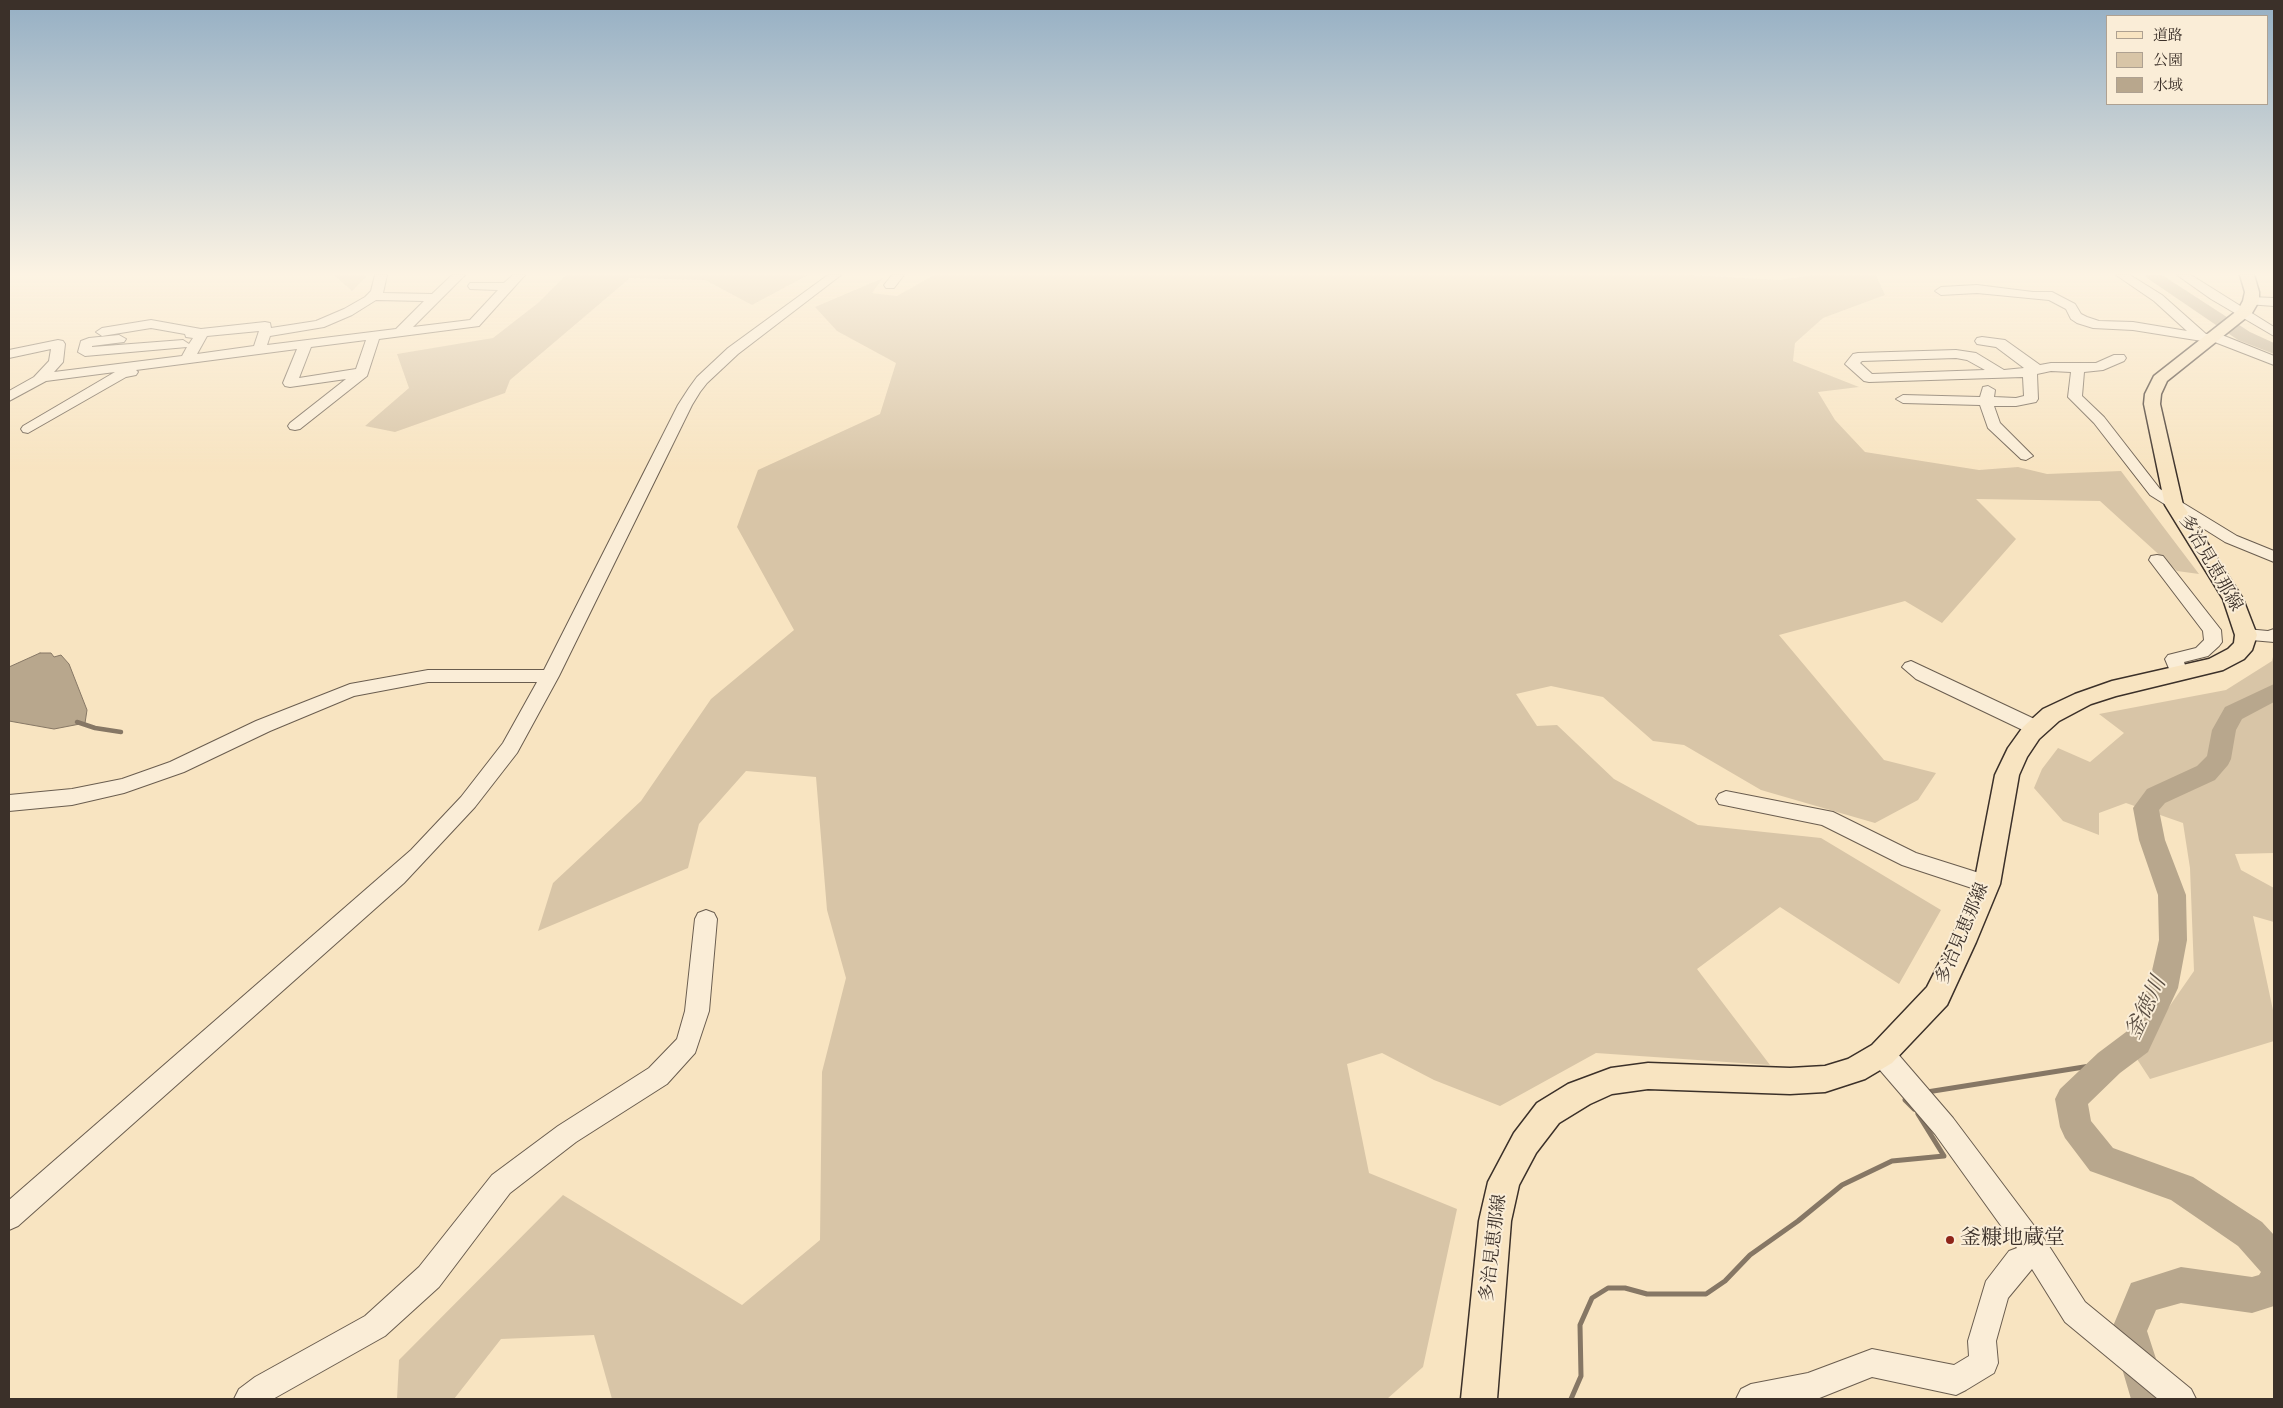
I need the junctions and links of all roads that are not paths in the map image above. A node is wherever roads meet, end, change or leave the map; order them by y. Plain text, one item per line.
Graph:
1 (105, 341) edge
2 (198, 341) edge
3 (262, 341) edge
4 (331, 341) edge
5 (372, 341) edge
6 (745, 341) edge
7 (1982, 341) dead end
8 (2206, 341) edge
9 (2220, 341) edge
10 (183, 344) dead end
11 (306, 344) junction
12 (258, 350) junction
13 (9, 354) edge
14 (2119, 358) dead end
15 (187, 359) junction
16 (2274, 361) edge
17 (2078, 368) junction
18 (2033, 369) junction
19 (362, 373) junction
20 (1996, 374) junction
21 (42, 378) junction
22 (9, 384) edge
23 (9, 397) edge
24 (1903, 399) dead end
25 (1986, 401) junction
26 (295, 426) dead end
27 (28, 429) dead end
28 (2026, 456) dead end
29 (2179, 514) junction
30 (2274, 557) edge
31 (2157, 560) dead end
32 (2274, 570) edge
33 (2246, 635) junction
34 (2274, 635) edge
35 (1911, 667) dead end
36 (2179, 674) junction
37 (550, 676) junction
38 (2036, 728) junction
39 (1726, 799) dead end
40 (9, 803) edge
41 (1987, 884) junction
42 (706, 919) dead end
43 (1882, 1054) junction
44 (9, 1217) edge
45 (2037, 1253) junction
46 (249, 1399) edge
47 (1479, 1399) edge
48 (1751, 1399) edge
49 (2182, 1399) edge

1 - 10 street
2 - 15 street
3 - 12 street
4 - 11 street
5 - 19 street
6 - 37 street
7 - 18 street
8 - 29 main road, 多治見恵那線
9 - 16 street
11 - 12 street
11 - 19 street
12 - 15 street
13 - 21 street
14 - 17 street
15 - 21 street
15 - 27 street
17 - 18 street
17 - 29 street
18 - 20 street
18 - 25 street
19 - 26 street
20 - 20 street
20 - 25 street
21 - 22 street
21 - 23 street
24 - 25 street
25 - 28 street
29 - 30 street
29 - 32 street
29 - 33 main road, 多治見恵那線
31 - 36 street
33 - 34 street
33 - 36 main road, 多治見恵那線
35 - 38 street
36 - 38 main road, 多治見恵那線
37 - 40 street
37 - 44 street
38 - 41 main road, 多治見恵那線
39 - 41 street
41 - 43 main road, 多治見恵那線
42 - 46 street
43 - 45 street
43 - 47 main road, 多治見恵那線
45 - 48 street
45 - 49 street

